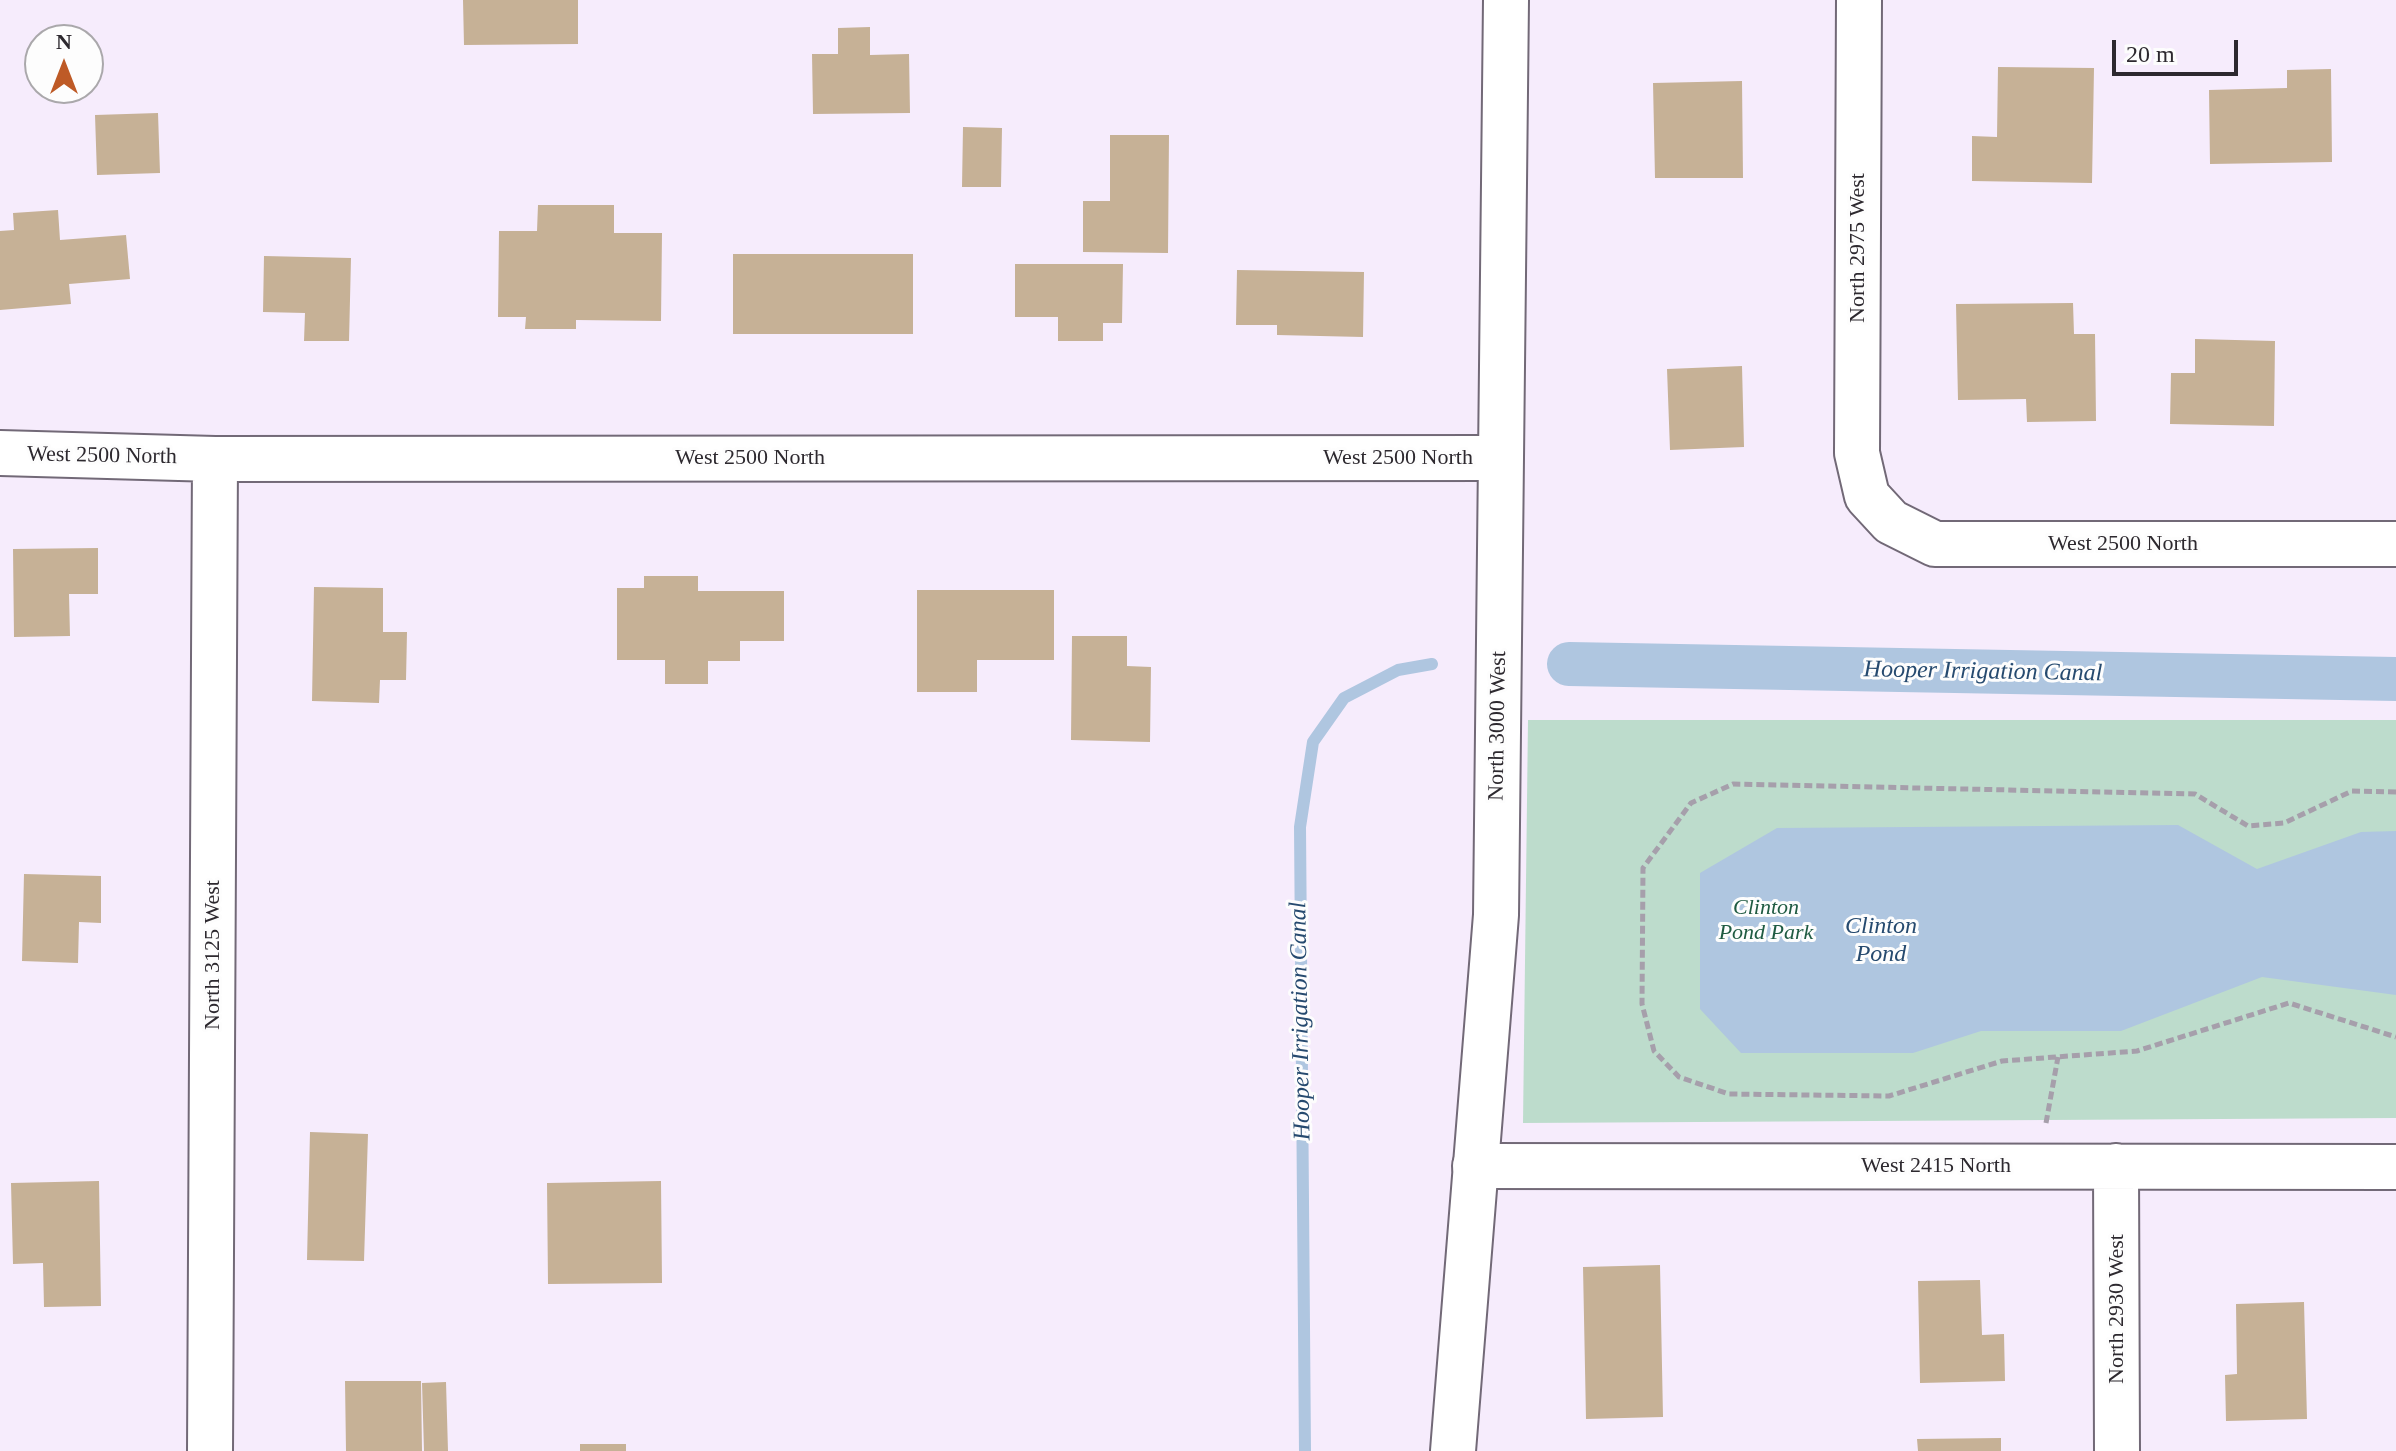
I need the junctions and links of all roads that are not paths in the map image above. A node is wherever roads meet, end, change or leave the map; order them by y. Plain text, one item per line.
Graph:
1 (1506, 0) edge
2 (1859, 0) edge
3 (0, 453) edge
4 (1500, 458) junction
5 (215, 459) junction
6 (1867, 496) joint
7 (2396, 544) edge
8 (1475, 1166) junction
9 (2116, 1166) junction
10 (2396, 1167) edge
11 (210, 1451) edge
12 (1453, 1451) edge
13 (2117, 1451) edge

1 - 4 street, North 3000 West
2 - 6 street, North 2975 West
3 - 5 street, West 2500 North
4 - 5 street, West 2500 North
4 - 8 street, North 3000 West
5 - 11 street, North 3125 West
6 - 7 street, West 2500 North
8 - 9 street, West 2415 North
8 - 12 street, North 3000 West
9 - 10 street, West 2415 North
9 - 13 street, North 2930 West

